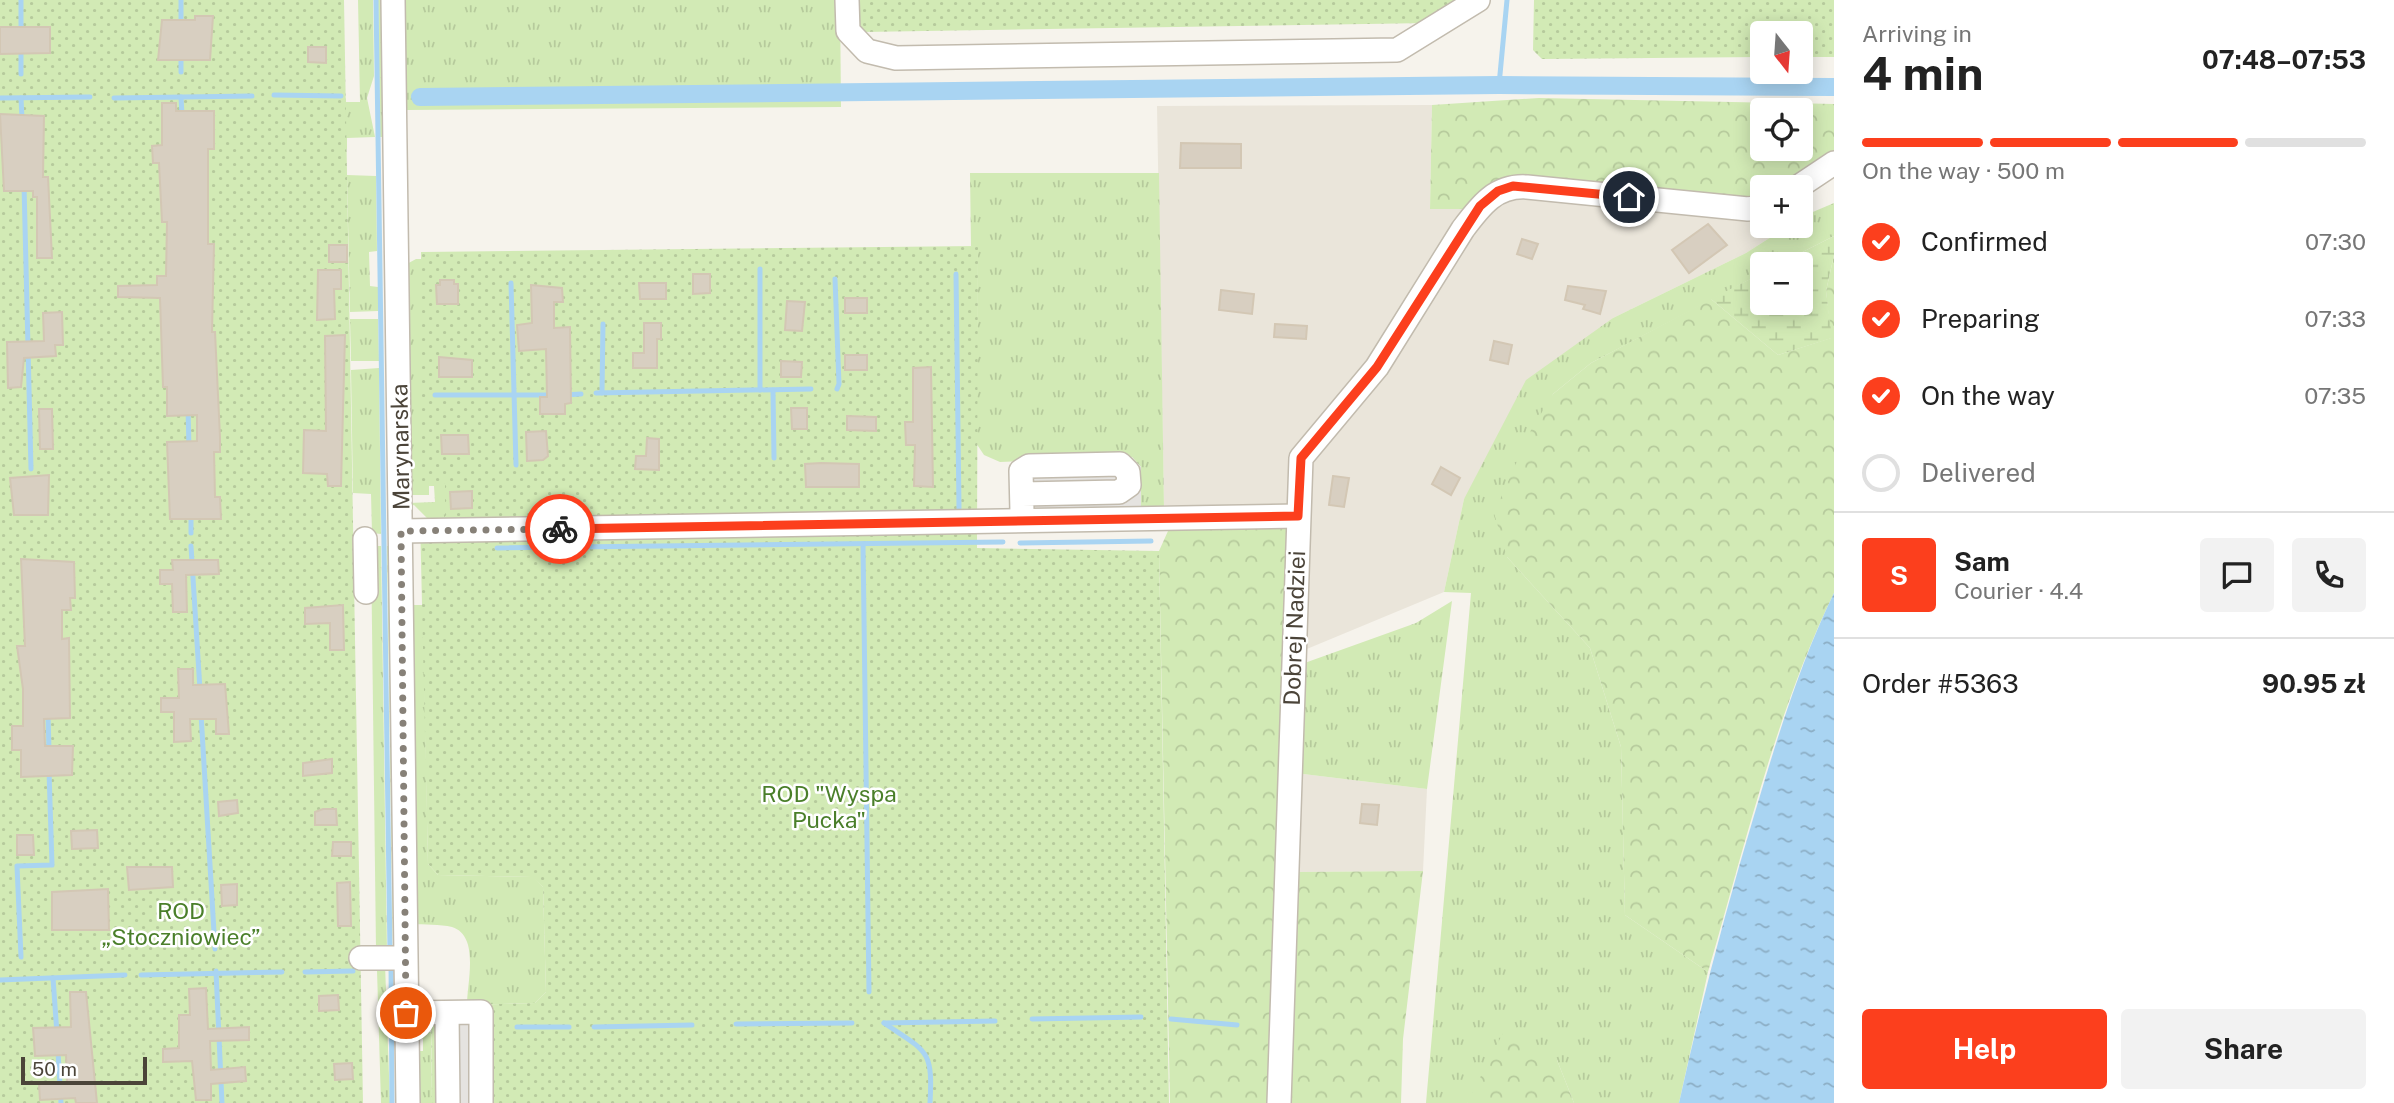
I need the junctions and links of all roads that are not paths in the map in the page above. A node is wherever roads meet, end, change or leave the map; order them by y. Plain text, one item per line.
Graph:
1 (393, 0) edge
2 (848, 0) edge
3 (1478, 0) edge
4 (1834, 163) edge
5 (1813, 177) edge
6 (1750, 209) edge
7 (1019, 471) joint
8 (1298, 516) junction
9 (399, 537) junction
10 (366, 592) dead end
11 (406, 1013) junction
12 (447, 1013) junction
13 (408, 1103) edge
14 (448, 1103) edge
15 (481, 1103) edge
16 (1279, 1103) edge

1 - 9 street, Marynarska
2 - 3 street
4 - 5 street
6 - 8 street, Dobrej Nadziei
7 - 7 street
8 - 9 street
8 - 16 street, Dobrej Nadziei
9 - 10 street
9 - 11 street, Marynarska
11 - 12 street
11 - 13 street, Marynarska
12 - 14 street
12 - 15 street

